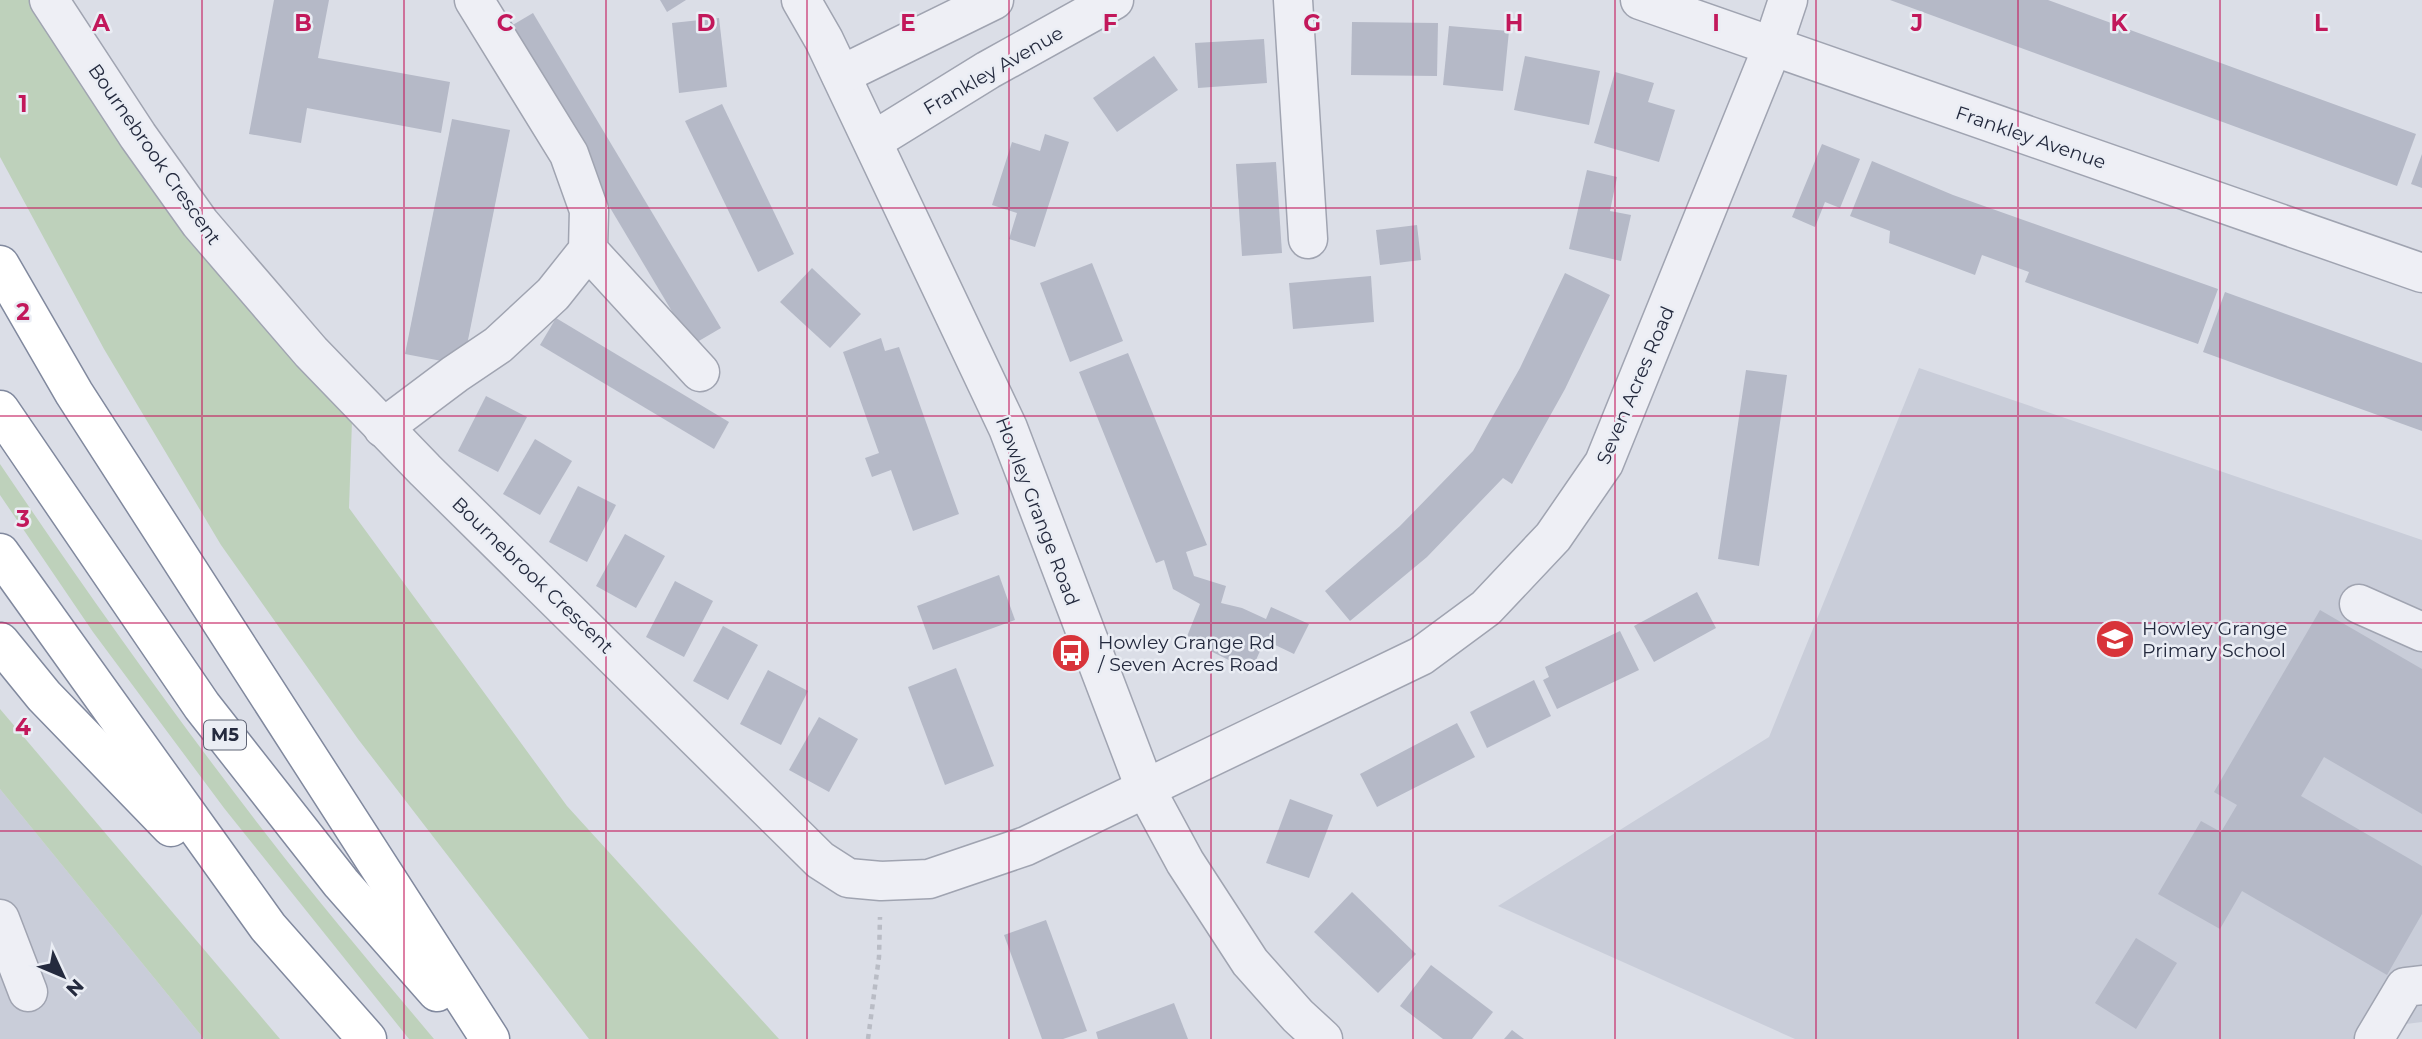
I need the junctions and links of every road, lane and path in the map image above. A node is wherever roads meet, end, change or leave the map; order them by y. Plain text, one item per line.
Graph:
1 (49, 0) edge
2 (474, 0) edge
3 (801, 0) edge
4 (994, 0) edge
5 (1114, 0) edge
6 (1293, 0) edge
7 (1640, 0) edge
8 (1788, 0) edge
9 (1772, 48) junction
10 (841, 75) junction
11 (873, 141) junction
12 (1308, 239) dead end
13 (588, 250) junction
14 (0, 265) edge
15 (2422, 273) edge
16 (700, 372) dead end
17 (0, 410) edge
18 (383, 428) junction
19 (0, 553) edge
20 (2359, 604) dead end
21 (2422, 632) edge
22 (0, 642) edge
23 (1145, 788) junction
24 (881, 881) junction
25 (0, 919) edge
26 (268, 927) junction
27 (2422, 985) edge
28 (28, 992) dead end
29 (367, 1039) edge
30 (479, 1039) edge
31 (490, 1039) edge
32 (867, 1039) edge
33 (1323, 1039) edge
34 (2374, 1039) edge

1 - 18 street, Bournebrook Crescent
2 - 13 street
3 - 10 street, Howley Grange Road
4 - 10 street
5 - 11 street, Frankley Avenue
6 - 12 street
7 - 9 street, Frankley Avenue
8 - 9 street, Seven Acres Road
9 - 15 street, Frankley Avenue
9 - 23 street, Seven Acres Road
10 - 11 street, Howley Grange Road
11 - 23 street, Howley Grange Road
13 - 16 street
13 - 18 street
14 - 31 highway
17 - 30 highway, M5
18 - 24 street, Bournebrook Crescent
19 - 26 highway
20 - 21 street
22 - 26 highway
23 - 24 street, Bournebrook Crescent
23 - 33 street, Howley Grange Road
24 - 32 path
25 - 28 street
26 - 29 highway
27 - 34 street

